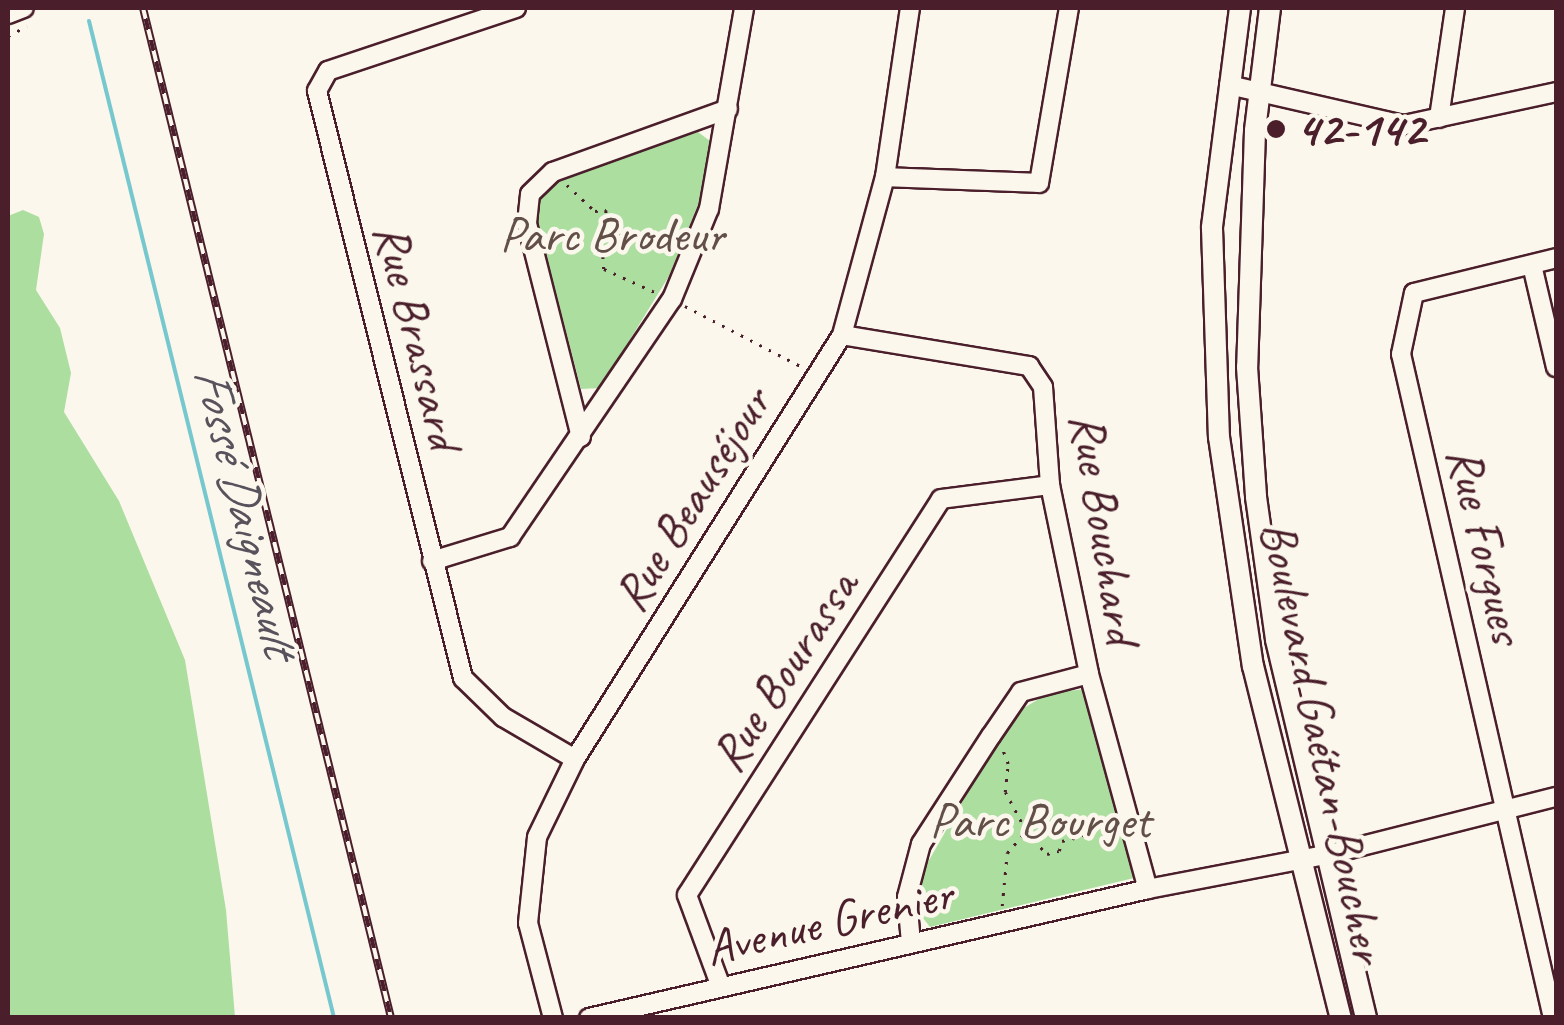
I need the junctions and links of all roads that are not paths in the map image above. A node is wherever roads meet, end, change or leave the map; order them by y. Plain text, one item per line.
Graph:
1 (24, 8) edge
2 (516, 8) edge
3 (744, 8) edge
4 (910, 8) edge
5 (1070, 8) edge
6 (1240, 8) edge
7 (1270, 8) edge
8 (1455, 8) edge
9 (8, 14) edge
10 (1229, 85) junction
11 (1556, 92) edge
12 (1260, 93) junction
13 (728, 109) junction
14 (1439, 118) junction
15 (885, 176) junction
16 (1556, 258) edge
17 (1532, 265) junction
18 (842, 335) junction
19 (1556, 366) edge
20 (581, 438) junction
21 (1050, 485) junction
22 (432, 561) junction
23 (1088, 674) junction
24 (576, 759) junction
25 (1556, 797) edge
26 (1506, 809) junction
27 (1330, 854) junction
28 (1302, 856) junction
29 (1148, 889) junction
30 (911, 943) junction
31 (721, 987) junction
32 (553, 1018) edge
33 (588, 1018) edge
34 (1341, 1018) edge
35 (1366, 1018) edge
36 (1553, 1018) edge

1 - 9 street
2 - 22 street, Rue Brassard
3 - 13 street
4 - 15 street, Rue Beauséjour
5 - 15 street
6 - 10 main road, Boulevard Gaétan-Boucher
7 - 12 main road, Boulevard Gaétan-Boucher
8 - 14 street
10 - 12 street
10 - 28 main road, Boulevard Gaétan-Boucher
11 - 14 street
12 - 14 street
12 - 27 main road, Boulevard Gaétan-Boucher
13 - 20 street
13 - 20 street
15 - 18 street, Rue Beauséjour
16 - 17 street, Rue Forgues
17 - 19 street
17 - 26 street, Rue Forgues
18 - 21 street, Rue Bouchard
18 - 24 street, Rue Beauséjour
20 - 22 street
21 - 23 street, Rue Bouchard
21 - 31 street, Rue Bourassa
22 - 24 street, Rue Brassard
23 - 29 street, Rue Bouchard
23 - 30 street
24 - 32 street, Rue Beauséjour
25 - 26 street, Avenue Grenier
26 - 27 street, Avenue Grenier
26 - 36 street, Rue Forgues
27 - 28 street, Avenue Grenier
27 - 35 main road, Boulevard Gaétan-Boucher
28 - 29 street, Avenue Grenier
28 - 34 main road, Boulevard Gaétan-Boucher
29 - 30 street, Avenue Grenier
30 - 31 street, Avenue Grenier
31 - 33 street, Avenue Grenier

